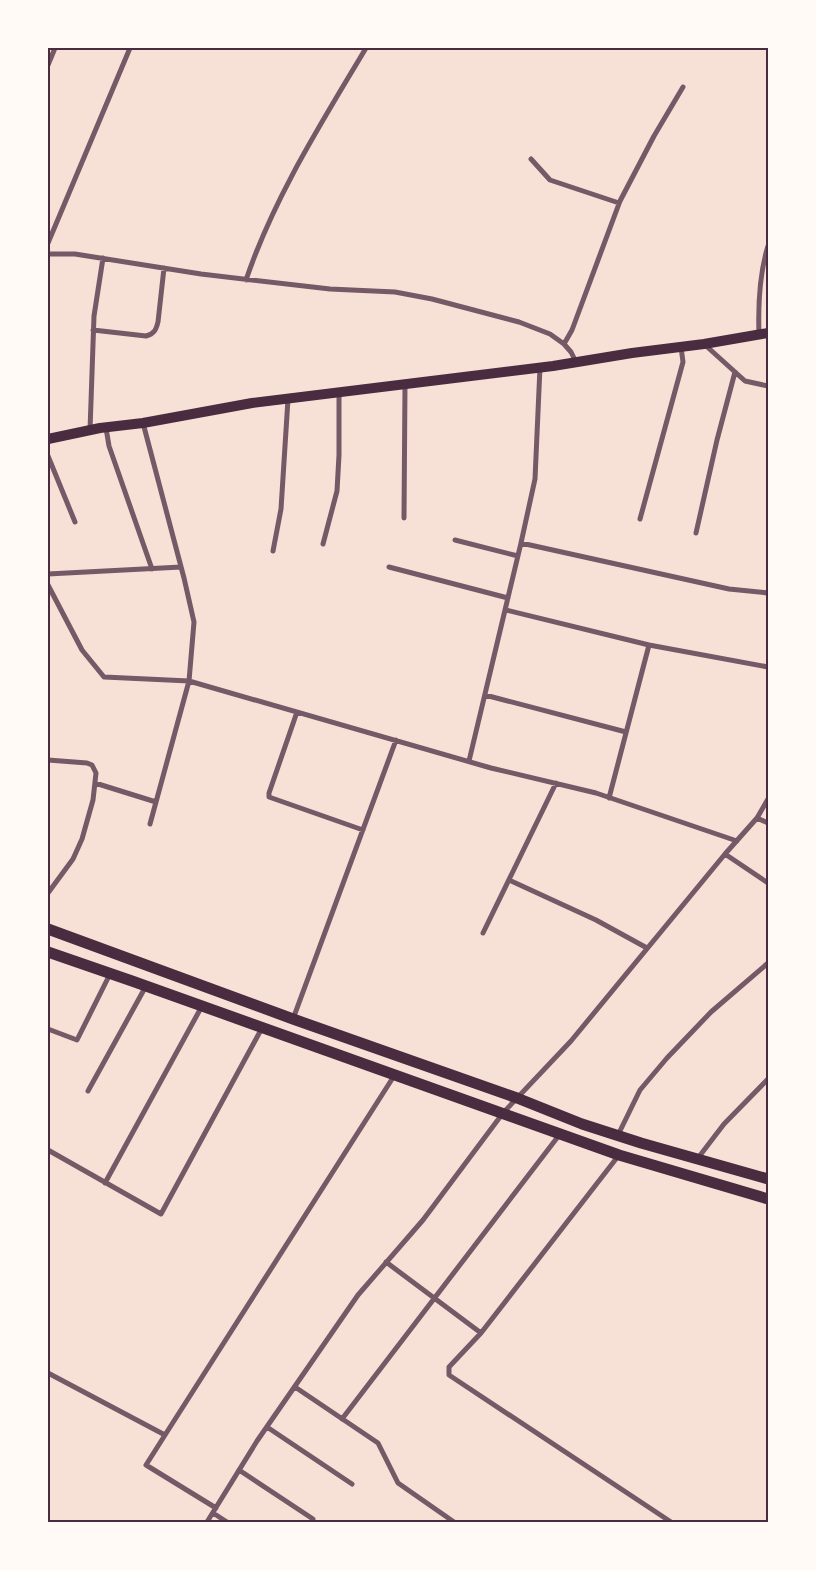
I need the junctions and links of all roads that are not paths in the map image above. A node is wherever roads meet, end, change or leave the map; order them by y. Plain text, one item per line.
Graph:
1 (55, 48) edge
2 (130, 48) edge
3 (366, 48) edge
4 (48, 65) edge
5 (683, 87) dead end
6 (531, 159) dead end
7 (619, 203) junction
8 (48, 243) edge
9 (768, 246) edge
10 (48, 254) edge
11 (103, 258) junction
12 (164, 268) junction
13 (246, 280) junction
14 (93, 330) junction
15 (764, 334) edge
16 (564, 344) junction
17 (704, 344) junction
18 (681, 347) junction
19 (576, 362) junction
20 (540, 368) junction
21 (735, 372) junction
22 (405, 385) junction
23 (768, 386) edge
24 (339, 393) junction
25 (288, 399) junction
26 (143, 423) junction
27 (106, 427) junction
28 (90, 430) junction
29 (48, 440) edge
30 (48, 456) edge
31 (404, 518) dead end
32 (640, 519) dead end
33 (75, 522) dead end
34 (696, 533) dead end
35 (455, 540) dead end
36 (521, 543) junction
37 (323, 544) dead end
38 (273, 551) dead end
39 (518, 556) junction
40 (181, 567) junction
41 (390, 567) dead end
42 (152, 569) junction
43 (48, 574) edge
44 (48, 585) edge
45 (768, 594) edge
46 (508, 598) junction
47 (506, 610) junction
48 (649, 645) junction
49 (768, 667) edge
50 (189, 681) junction
51 (485, 695) junction
52 (297, 712) junction
53 (626, 732) junction
54 (396, 740) junction
55 (48, 760) edge
56 (469, 761) junction
57 (95, 783) junction
58 (556, 783) junction
59 (609, 798) junction
60 (768, 799) edge
61 (156, 802) junction
62 (757, 818) junction
63 (768, 823) edge
64 (150, 824) dead end
65 (363, 830) junction
66 (737, 841) junction
67 (724, 854) junction
68 (509, 880) junction
69 (768, 883) edge
70 (48, 893) edge
71 (48, 929) edge
72 (483, 933) dead end
73 (648, 948) junction
74 (48, 952) edge
75 (768, 963) edge
76 (110, 973) junction
77 (147, 986) junction
78 (202, 1006) junction
79 (293, 1019) junction
80 (262, 1027) junction
81 (48, 1029) edge
82 (395, 1075) junction
83 (768, 1079) edge
84 (88, 1092) dead end
85 (516, 1098) junction
86 (503, 1113) junction
87 (560, 1134) junction
88 (618, 1135) junction
89 (48, 1150) edge
90 (619, 1155) junction
91 (698, 1159) junction
92 (768, 1180) edge
93 (105, 1183) junction
94 (768, 1199) edge
95 (386, 1262) junction
96 (434, 1298) junction
97 (481, 1333) junction
98 (48, 1373) edge
99 (295, 1387) junction
100 (342, 1418) junction
101 (267, 1427) junction
102 (165, 1435) junction
103 (239, 1470) junction
104 (352, 1484) dead end
105 (215, 1511) junction
106 (313, 1519) dead end
107 (208, 1522) edge
108 (228, 1522) edge
109 (454, 1522) edge
110 (671, 1522) edge

1 - 4 street
2 - 8 street
3 - 13 street
5 - 7 street
6 - 7 street
7 - 16 street
9 - 15 street
10 - 11 street
11 - 12 street
11 - 14 street
12 - 13 street
12 - 14 street
13 - 16 street
14 - 28 street
15 - 17 main road
16 - 19 street
17 - 18 main road
17 - 21 street
18 - 19 main road
18 - 32 street
19 - 20 main road
20 - 22 main road
20 - 36 street
21 - 23 street
21 - 34 street
22 - 24 main road
22 - 31 street
24 - 25 main road
24 - 37 street
25 - 26 main road
25 - 38 street
26 - 27 main road
26 - 40 street
27 - 28 main road
27 - 42 street
28 - 29 main road
30 - 33 street
35 - 39 street
36 - 39 street
36 - 45 street
39 - 46 street
40 - 42 street
40 - 50 street
41 - 46 street
42 - 43 street
44 - 50 street
46 - 47 street
47 - 48 street
47 - 51 street
48 - 49 street
48 - 53 street
50 - 52 street
50 - 61 street
51 - 53 street
51 - 56 street
52 - 54 street
52 - 65 street
53 - 59 street
54 - 56 street
54 - 65 street
55 - 57 street
56 - 58 street
57 - 61 street
57 - 70 street
58 - 59 street
58 - 68 street
59 - 66 street
60 - 62 street
61 - 64 street
62 - 63 street
62 - 66 street
65 - 79 street
66 - 67 street
67 - 69 street
67 - 73 street
68 - 72 street
68 - 73 street
71 - 79 main road
73 - 85 street
74 - 76 main road
75 - 88 street
76 - 77 main road
76 - 81 street
77 - 78 main road
77 - 84 street
78 - 80 main road
78 - 93 street
79 - 85 main road
80 - 82 main road
80 - 93 street
82 - 86 main road
82 - 102 street
83 - 91 street
85 - 86 street
85 - 88 main road
86 - 87 main road
86 - 95 street
87 - 90 main road
87 - 96 street
88 - 91 main road
89 - 93 street
90 - 94 main road
90 - 97 street
91 - 92 main road
95 - 96 street
95 - 99 street
96 - 97 street
96 - 100 street
97 - 110 street
98 - 102 street
99 - 100 street
99 - 101 street
100 - 109 street
101 - 103 street
101 - 104 street
102 - 105 street
103 - 105 street
103 - 106 street
105 - 107 street
105 - 108 street

